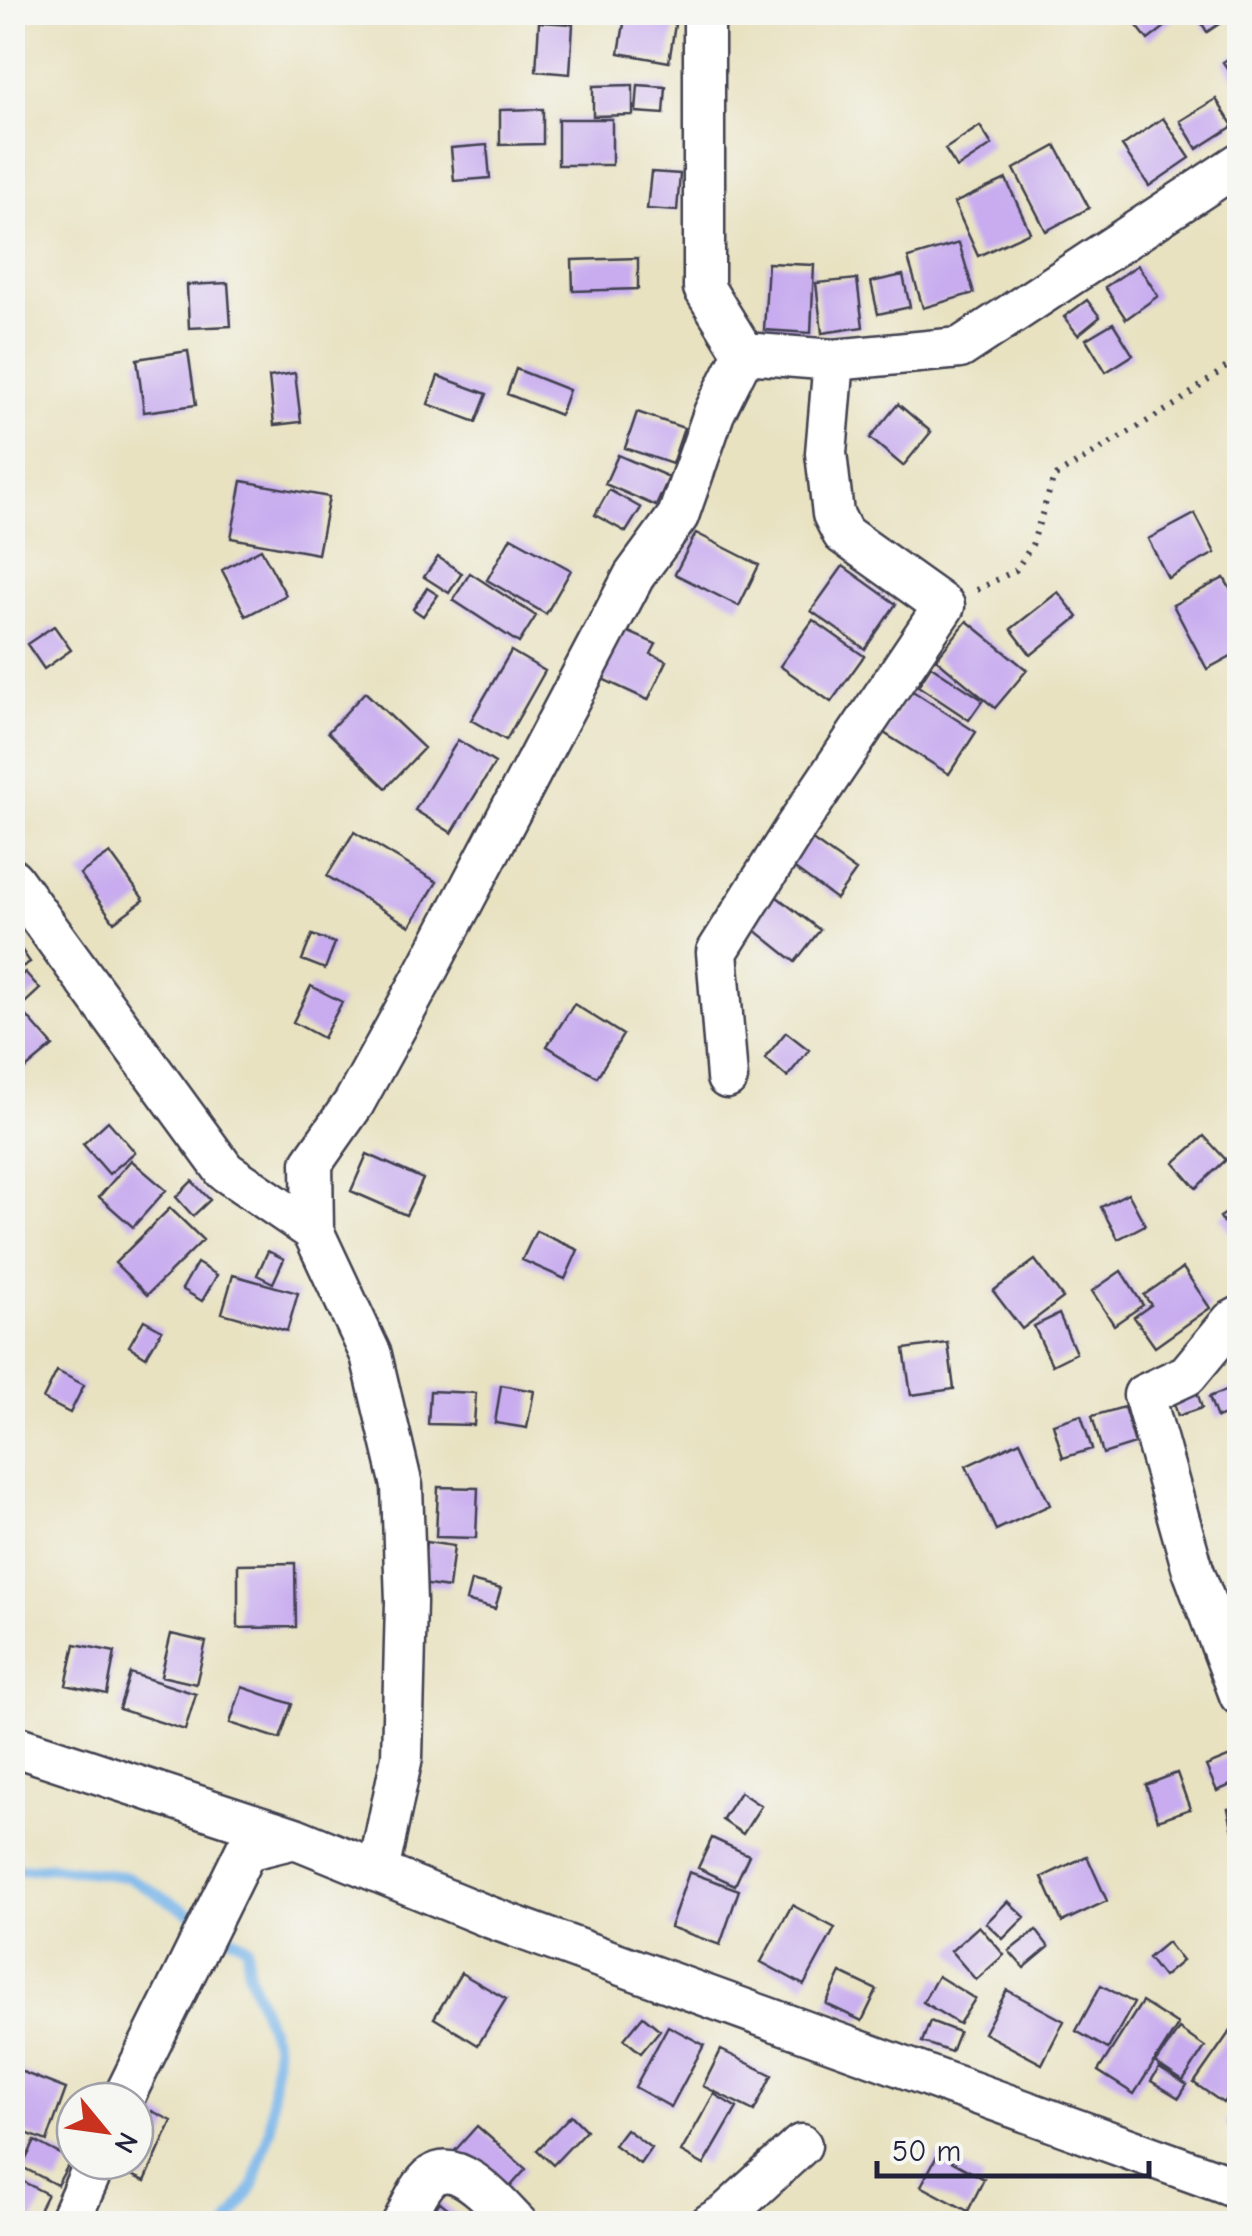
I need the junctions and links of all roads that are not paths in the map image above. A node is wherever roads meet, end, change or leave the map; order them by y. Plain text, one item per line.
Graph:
1 (704, 12) edge
2 (1240, 162) edge
3 (744, 353) junction
4 (834, 360) junction
5 (12, 879) edge
6 (727, 1078) dead end
7 (313, 1232) junction
8 (1240, 1317) edge
9 (1240, 1696) edge
10 (12, 1745) edge
11 (295, 1838) junction
12 (378, 1872) junction
13 (132, 2081) edge
14 (800, 2146) dead end
15 (87, 2181) edge
16 (1240, 2189) edge
17 (68, 2224) edge
18 (402, 2224) edge
19 (517, 2224) edge
20 (710, 2224) edge

1 - 3 street
2 - 4 street
3 - 4 street
3 - 7 street
4 - 6 street
5 - 7 street
7 - 12 street
8 - 9 street
10 - 11 street
11 - 12 street
11 - 13 street
12 - 16 street
14 - 20 street
15 - 17 street
18 - 19 street

